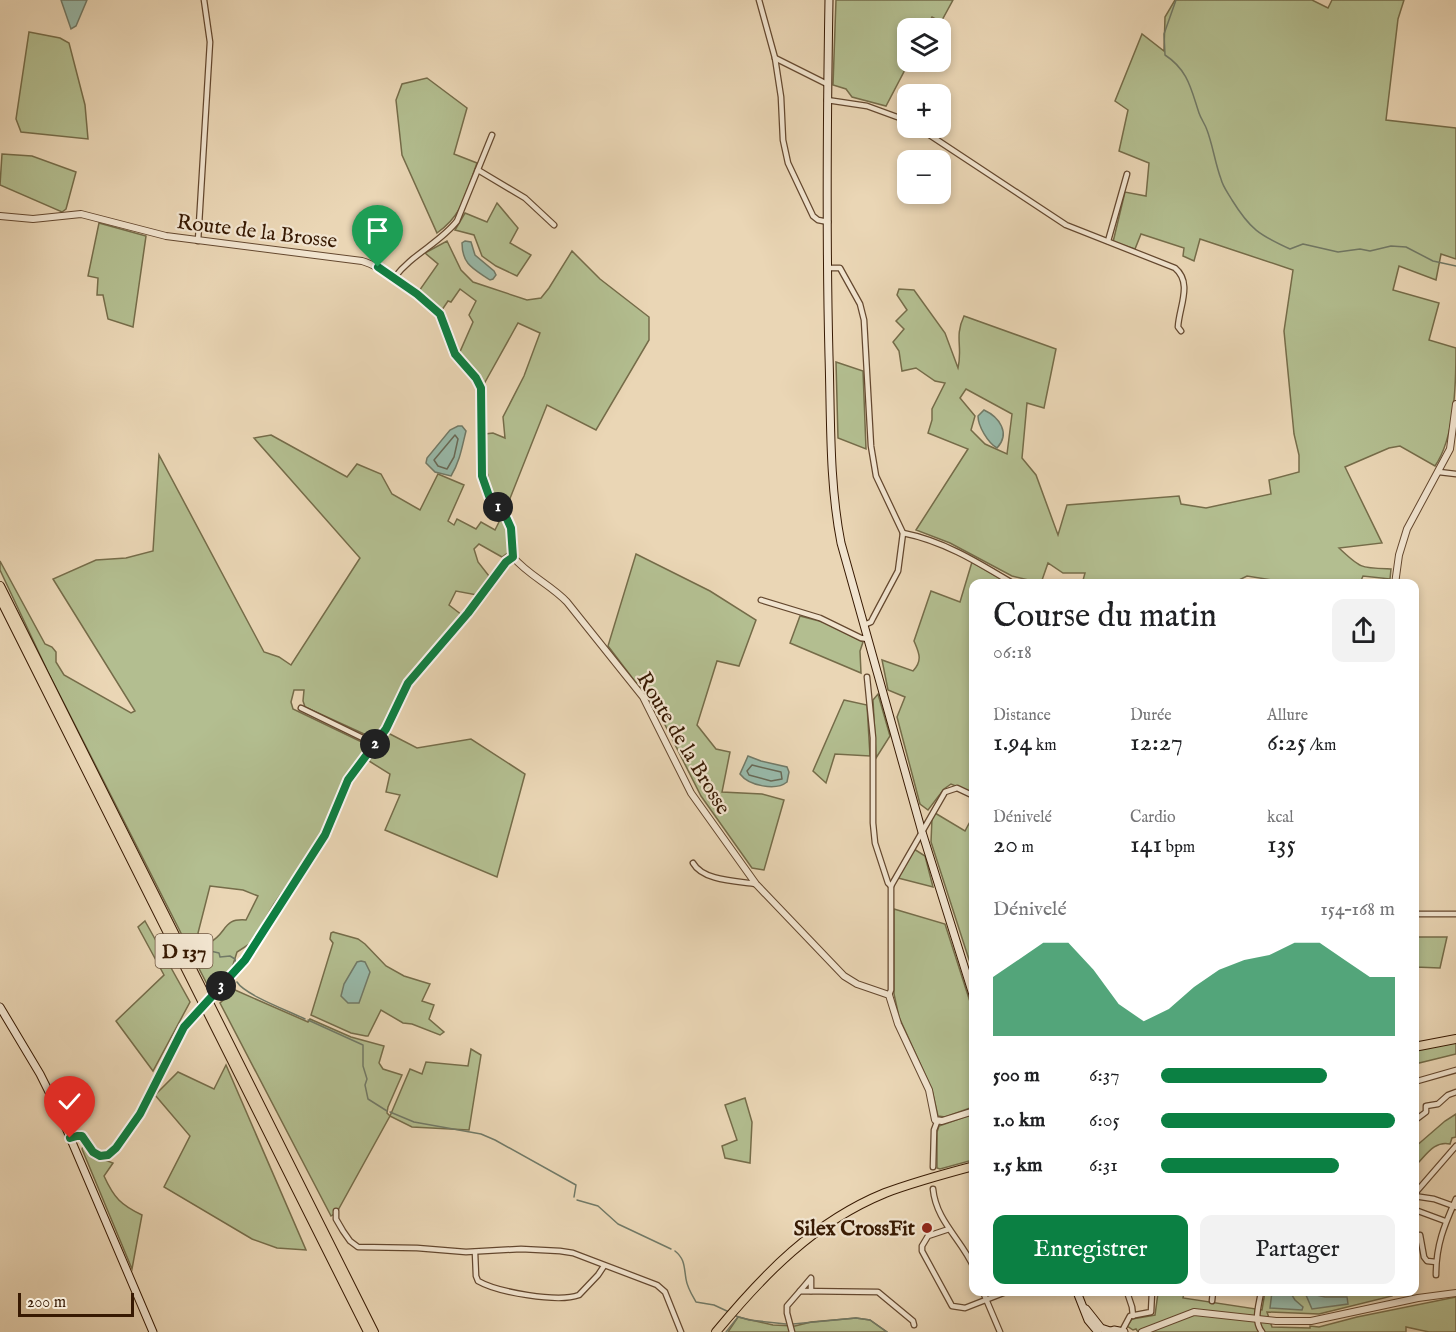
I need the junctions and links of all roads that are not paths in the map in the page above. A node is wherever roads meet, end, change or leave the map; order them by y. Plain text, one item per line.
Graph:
1 (204, 0) edge
2 (759, 0) edge
3 (829, 0) edge
4 (775, 58) junction
5 (827, 84) junction
6 (827, 100) junction
7 (897, 117) edge
8 (492, 135) dead end
9 (935, 138) edge
10 (478, 170) junction
11 (1127, 174) dead end
12 (0, 216) edge
13 (828, 222) junction
14 (554, 225) dead end
15 (198, 241) junction
16 (1108, 241) junction
17 (827, 268) junction
18 (394, 278) junction
19 (1180, 330) dead end
20 (1456, 404) edge
21 (1439, 472) junction
22 (1456, 474) edge
23 (903, 533) junction
24 (513, 557) junction
25 (1005, 579) edge
26 (1396, 579) edge
27 (0, 586) edge
28 (0, 598) edge
29 (760, 600) dead end
30 (864, 625) junction
31 (868, 639) junction
32 (867, 677) dead end
33 (302, 708) dead end
34 (375, 744) junction
35 (969, 794) edge
36 (922, 832) junction
37 (693, 862) dead end
38 (756, 884) junction
39 (891, 886) junction
40 (1419, 914) edge
41 (1456, 914) edge
42 (969, 982) edge
43 (889, 995) junction
44 (0, 1007) edge
45 (1456, 1039) edge
46 (1419, 1046) edge
47 (1456, 1070) edge
48 (1419, 1081) edge
49 (1456, 1092) edge
50 (969, 1112) edge
51 (1419, 1117) edge
52 (937, 1122) junction
53 (70, 1138) junction
54 (1456, 1146) edge
55 (933, 1167) dead end
56 (969, 1168) edge
57 (933, 1189) dead end
58 (1419, 1189) edge
59 (1419, 1197) edge
60 (1456, 1199) edge
61 (1455, 1206) edge
62 (336, 1211) dead end
63 (1419, 1211) edge
64 (1445, 1221) junction
65 (949, 1229) junction
66 (1420, 1235) dead end
67 (475, 1252) junction
68 (969, 1258) edge
69 (1436, 1262) junction
70 (604, 1266) junction
71 (1436, 1275) dead end
72 (800, 1291) junction
73 (811, 1291) junction
74 (1456, 1293) edge
75 (984, 1296) edge
76 (996, 1296) edge
77 (1079, 1296) edge
78 (1128, 1296) edge
79 (1152, 1296) edge
80 (1213, 1296) edge
81 (1260, 1296) edge
82 (986, 1300) junction
83 (1212, 1301) dead end
84 (1083, 1307) junction
85 (1133, 1316) junction
86 (1257, 1319) junction
87 (914, 1325) dead end
88 (1109, 1331) edge
89 (1123, 1331) edge
90 (153, 1332) edge
91 (368, 1332) edge
92 (374, 1332) edge
93 (681, 1332) edge
94 (716, 1332) edge
95 (792, 1332) edge
96 (1000, 1332) edge
97 (1098, 1332) edge
98 (1146, 1332) edge
99 (1262, 1332) edge

1 - 15 street
2 - 4 street
3 - 5 main road
4 - 5 street
4 - 13 street
5 - 6 main road
6 - 7 street
6 - 13 main road
8 - 10 street
9 - 16 street
10 - 14 street
10 - 18 street
11 - 16 street
12 - 15 street, Route de la Brosse
13 - 17 main road
15 - 18 street, Route de la Brosse
16 - 19 street
17 - 23 street
17 - 30 main road
18 - 24 street, Route de la Brosse
20 - 21 street
21 - 22 street
21 - 26 street
23 - 25 street
23 - 30 street
24 - 34 street
24 - 38 street, Route de la Brosse
27 - 92 main road, D 137
28 - 91 main road, D 137
29 - 31 street
30 - 31 main road
31 - 36 main road
32 - 39 street
33 - 34 street
34 - 53 street, bridge
35 - 36 street
36 - 39 street
36 - 42 main road
37 - 38 street
38 - 43 street, Route de la Brosse
39 - 43 street
40 - 41 street
43 - 52 street
44 - 53 main road
45 - 46 main road
47 - 48 street
49 - 51 street
50 - 52 street
52 - 55 street
53 - 90 main road
54 - 58 street
56 - 94 main road
57 - 65 street
59 - 61 street
60 - 61 street
61 - 64 street
62 - 67 street
63 - 64 street
64 - 69 street
65 - 68 street
65 - 82 street
66 - 69 street
67 - 70 street
67 - 70 street
69 - 71 street
70 - 93 street
72 - 73 street
72 - 73 street
72 - 95 street
73 - 87 street
74 - 86 street
75 - 82 street
76 - 82 street
77 - 84 main road
78 - 85 street
79 - 85 street
80 - 83 street
81 - 86 street
82 - 96 street
84 - 88 main road
84 - 97 main road
85 - 89 street
86 - 98 street
86 - 99 street
88 - 89 main road

